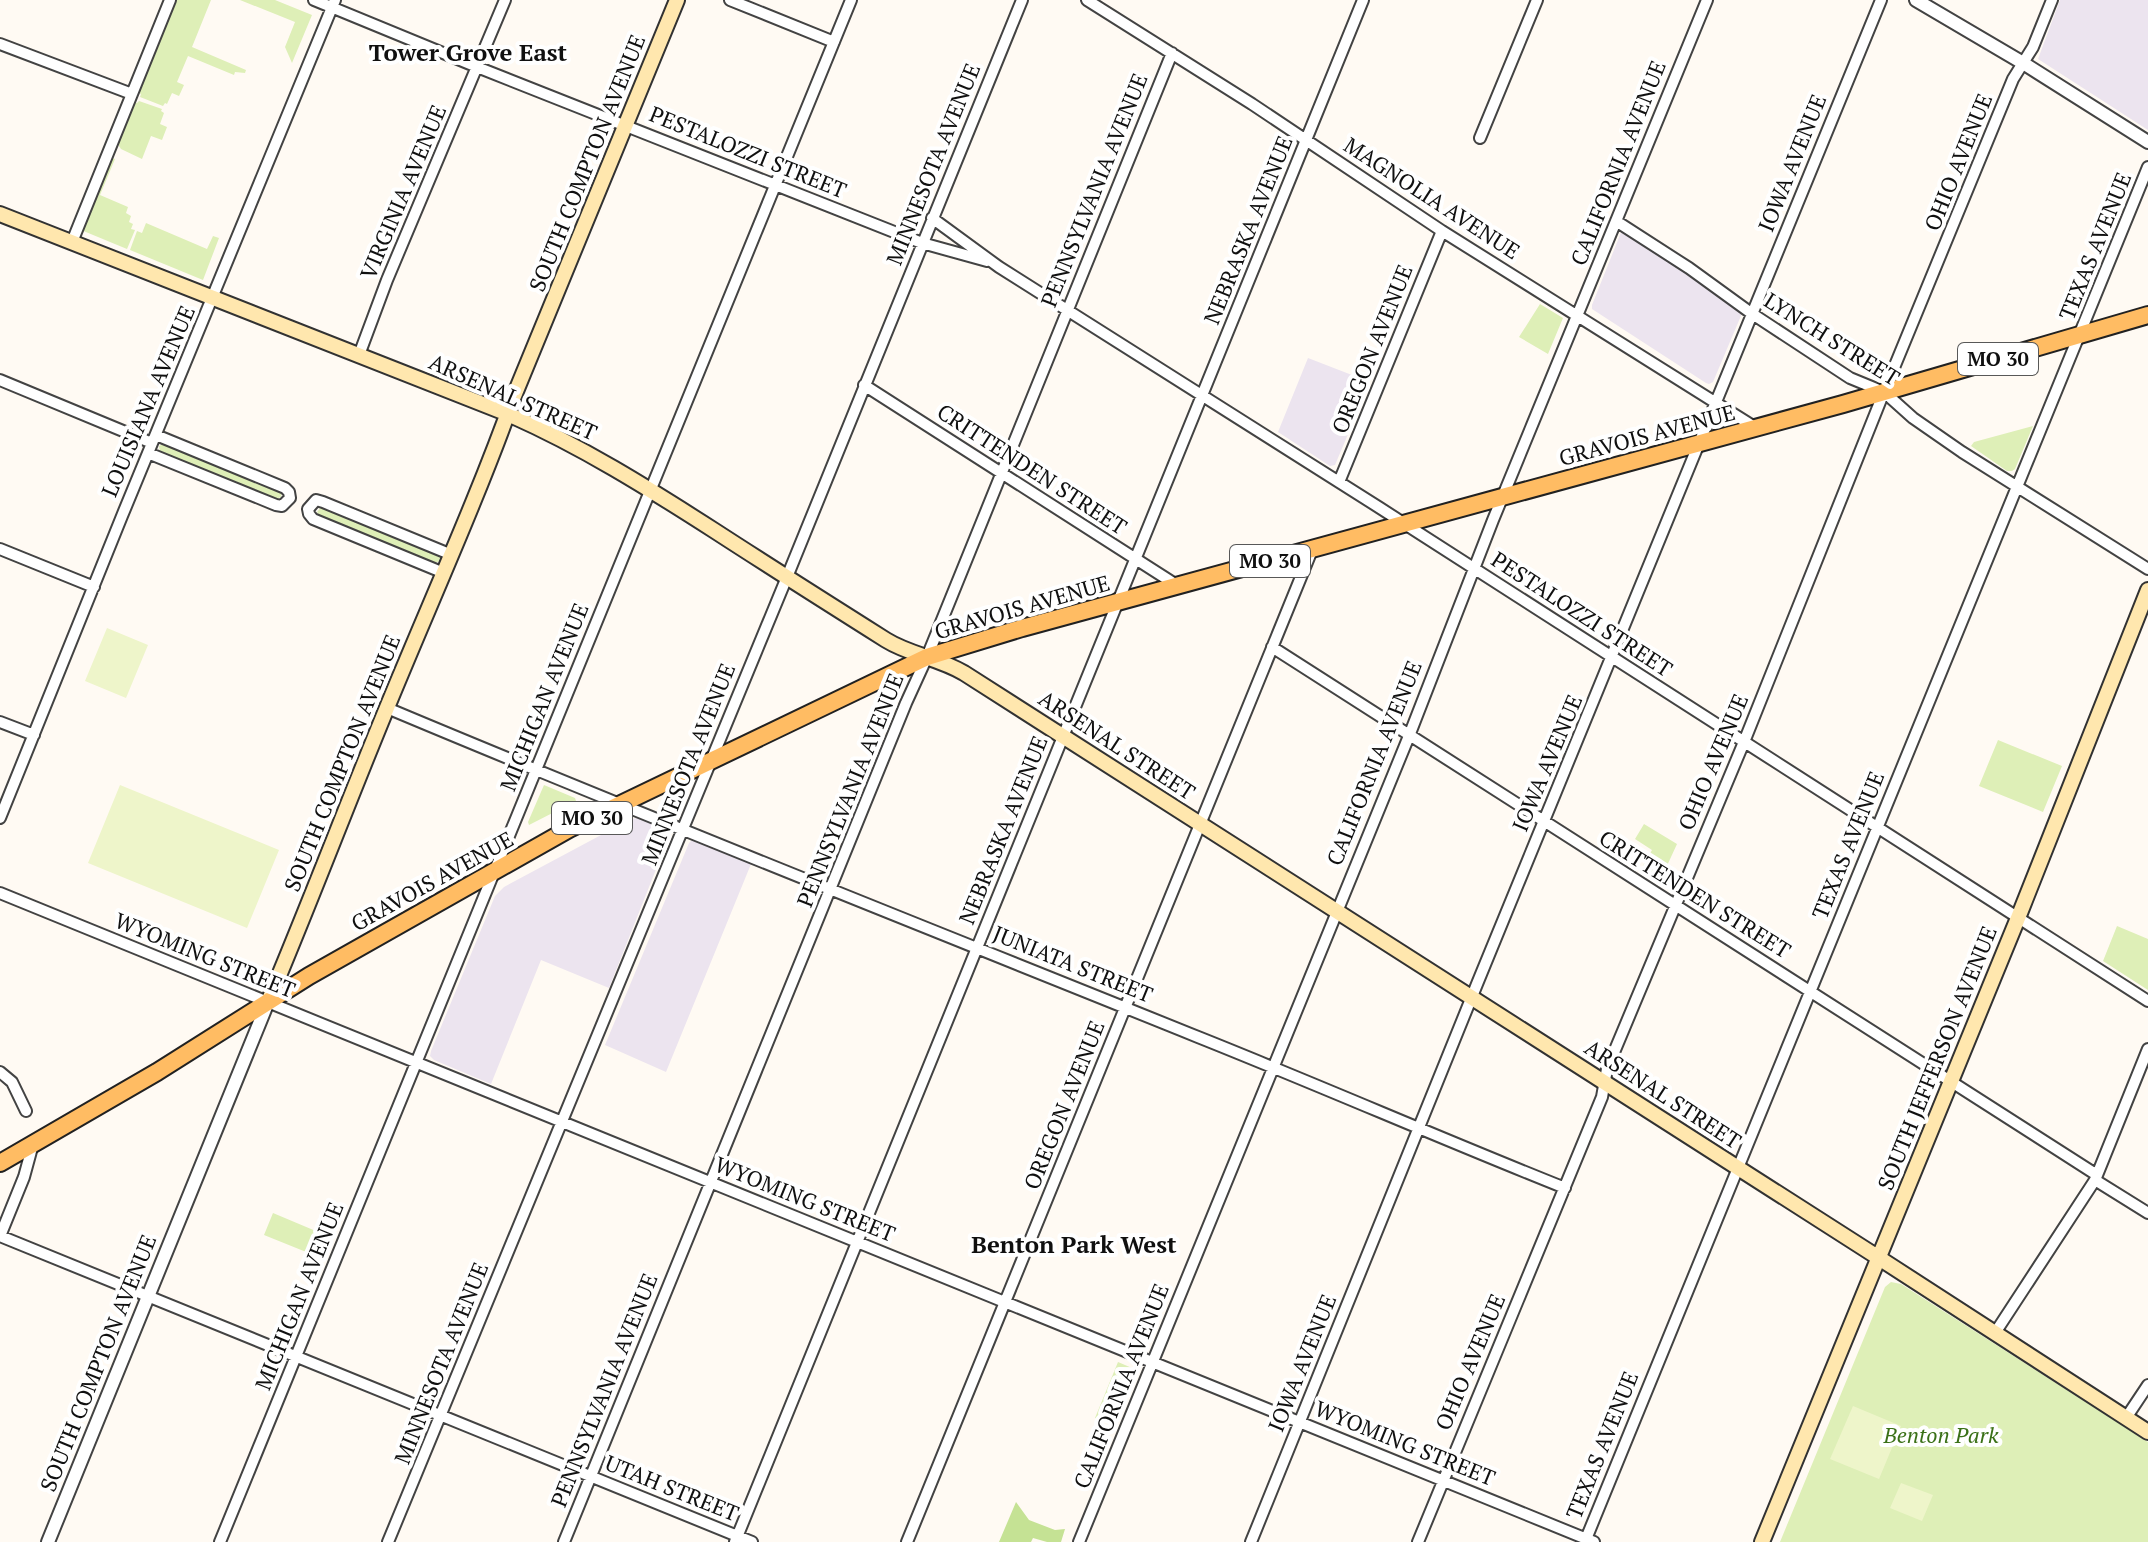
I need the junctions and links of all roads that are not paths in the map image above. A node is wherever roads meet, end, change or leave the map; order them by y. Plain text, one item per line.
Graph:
1 (170, 0) edge
2 (314, 0) edge
3 (505, 0) edge
4 (677, 0) edge
5 (730, 0) edge
6 (851, 0) edge
7 (1022, 0) edge
8 (1087, 0) edge
9 (1363, 0) edge
10 (1537, 0) edge
11 (1707, 0) edge
12 (1881, 0) edge
13 (1916, 0) edge
14 (2052, 0) edge
15 (333, 4) edge
16 (834, 42) junction
17 (0, 44) edge
18 (1172, 53) junction
19 (2023, 63) junction
20 (477, 67) junction
21 (132, 94) junction
22 (626, 125) junction
23 (1480, 138) dead end
24 (1306, 140) junction
25 (2148, 142) edge
26 (2148, 167) edge
27 (776, 185) junction
28 (0, 214) edge
29 (932, 218) junction
30 (1616, 221) junction
31 (1442, 231) junction
32 (72, 242) junction
33 (922, 243) junction
34 (993, 263) junction
35 (212, 298) junction
36 (1067, 310) junction
37 (1751, 313) junction
38 (2148, 315) edge
39 (1577, 316) junction
40 (2080, 335) junction
41 (359, 355) junction
42 (0, 380) edge
43 (864, 385) junction
44 (1884, 392) junction
45 (1202, 395) junction
46 (1716, 402) junction
47 (508, 414) junction
48 (1756, 428) junction
49 (1699, 443) junction
50 (152, 444) junction
51 (1001, 474) junction
52 (1339, 482) junction
53 (2018, 485) junction
54 (651, 490) junction
55 (1503, 497) junction
56 (1405, 524) junction
57 (0, 549) edge
58 (1312, 550) junction
59 (452, 555) junction
60 (1136, 559) junction
61 (1474, 568) junction
62 (2148, 569) edge
63 (444, 573) junction
64 (787, 577) junction
65 (1178, 586) junction
66 (94, 587) junction
67 (2148, 590) edge
68 (1119, 602) junction
69 (1272, 647) junction
70 (927, 657) junction
71 (1612, 657) junction
72 (387, 708) junction
73 (0, 722) edge
74 (34, 735) junction
75 (1409, 736) junction
76 (1063, 737) junction
77 (1744, 742) junction
78 (711, 760) junction
79 (536, 769) junction
80 (621, 803) junction
81 (0, 818) edge
82 (1544, 822) junction
83 (1200, 824) junction
84 (1877, 827) junction
85 (683, 829) junction
86 (495, 870) junction
87 (830, 890) junction
88 (0, 893) edge
89 (1676, 905) junction
90 (1336, 911) junction
91 (2018, 918) junction
92 (977, 947) junction
93 (1811, 990) junction
94 (1472, 997) junction
95 (2148, 1001) edge
96 (268, 1002) junction
97 (1125, 1007) junction
98 (2148, 1049) edge
99 (416, 1062) junction
100 (1273, 1067) junction
101 (0, 1072) edge
102 (1951, 1081) junction
103 (1605, 1083) junction
104 (26, 1111) dead end
105 (562, 1122) junction
106 (1418, 1128) junction
107 (33, 1144) junction
108 (0, 1163) edge
109 (1738, 1168) junction
110 (2096, 1178) junction
111 (711, 1182) junction
112 (1565, 1188) junction
113 (2148, 1213) edge
114 (0, 1236) edge
115 (858, 1241) junction
116 (1879, 1258) junction
117 (148, 1296) junction
118 (1005, 1302) junction
119 (1995, 1333) junction
120 (296, 1356) junction
121 (1153, 1362) junction
122 (2148, 1385) edge
123 (442, 1416) junction
124 (2126, 1418) junction
125 (1300, 1422) junction
126 (2148, 1432) edge
127 (591, 1476) junction
128 (1443, 1480) junction
129 (736, 1539) edge
130 (1590, 1541) edge
131 (48, 1542) edge
132 (220, 1542) edge
133 (388, 1542) edge
134 (564, 1542) edge
135 (752, 1542) edge
136 (907, 1542) edge
137 (1079, 1542) edge
138 (1251, 1542) edge
139 (1418, 1542) edge
140 (1762, 1542) edge

1 - 21 street
2 - 15 street, PESTALOZZI STREET
3 - 20 street, VIRGINIA AVENUE
4 - 22 main road, SOUTH COMPTON AVENUE
5 - 16 street
6 - 16 street, MICHIGAN AVENUE
7 - 29 street, MINNESOTA AVENUE
8 - 18 street, MAGNOLIA AVENUE
9 - 24 street, NEBRASKA AVENUE
10 - 23 street
11 - 30 street, CALIFORNIA AVENUE
12 - 37 street, IOWA AVENUE
13 - 19 street
14 - 19 street, OHIO AVENUE
15 - 20 street, PESTALOZZI STREET
15 - 35 street, LOUISIANA AVENUE
16 - 27 street, MICHIGAN AVENUE
17 - 21 street
18 - 24 street, MAGNOLIA AVENUE
18 - 36 street, PENNSYLVANIA AVENUE
19 - 25 street
19 - 44 street, OHIO AVENUE
20 - 22 street, PESTALOZZI STREET
20 - 41 street, VIRGINIA AVENUE
21 - 32 street
22 - 27 street, PESTALOZZI STREET
22 - 47 main road, SOUTH COMPTON AVENUE
24 - 31 street, MAGNOLIA AVENUE
24 - 45 street, NEBRASKA AVENUE
26 - 40 street, TEXAS AVENUE
27 - 33 street, PESTALOZZI STREET
27 - 54 street, MICHIGAN AVENUE
28 - 32 main road, ARSENAL STREET
29 - 33 street, MINNESOTA AVENUE
29 - 34 street, PESTALOZZI STREET
30 - 37 street, LYNCH STREET
30 - 39 street, CALIFORNIA AVENUE
31 - 39 street, MAGNOLIA AVENUE
31 - 52 street, OREGON AVENUE
32 - 35 main road, ARSENAL STREET
33 - 34 street, PESTALOZZI STREET
33 - 43 street, MINNESOTA AVENUE
34 - 36 street, PESTALOZZI STREET
35 - 41 main road, ARSENAL STREET
35 - 50 street, LOUISIANA AVENUE
36 - 45 street, PESTALOZZI STREET
36 - 51 street, PENNSYLVANIA AVENUE
37 - 44 street, LYNCH STREET
37 - 46 street, IOWA AVENUE
38 - 40 main road, GRAVOIS AVENUE / MO 30
39 - 46 street, MAGNOLIA AVENUE
39 - 55 street, CALIFORNIA AVENUE
40 - 44 main road, GRAVOIS AVENUE / MO 30
40 - 53 street, TEXAS AVENUE
41 - 47 main road, ARSENAL STREET
42 - 50 street
43 - 51 street, CRITTENDEN STREET
43 - 64 street, MINNESOTA AVENUE
44 - 48 main road, GRAVOIS AVENUE / MO 30
44 - 53 street, LYNCH STREET
44 - 77 street, OHIO AVENUE
45 - 52 street, PESTALOZZI STREET
45 - 60 street, NEBRASKA AVENUE
46 - 48 street, MAGNOLIA AVENUE
46 - 49 street, IOWA AVENUE
47 - 54 main road, ARSENAL STREET
47 - 59 main road, SOUTH COMPTON AVENUE
48 - 49 main road, GRAVOIS AVENUE / MO 30
49 - 55 main road, GRAVOIS AVENUE / MO 30
49 - 71 street, IOWA AVENUE
50 - 50 street
50 - 66 street, LOUISIANA AVENUE
51 - 60 street, CRITTENDEN STREET
51 - 70 street, PENNSYLVANIA AVENUE
52 - 56 street, PESTALOZZI STREET
53 - 62 street, LYNCH STREET
53 - 84 street, TEXAS AVENUE
54 - 64 main road, ARSENAL STREET
54 - 79 street, MICHIGAN AVENUE
55 - 56 main road, GRAVOIS AVENUE / MO 30
55 - 61 street, CALIFORNIA AVENUE
56 - 58 main road, GRAVOIS AVENUE / MO 30
56 - 61 street, PESTALOZZI STREET
57 - 66 street
58 - 65 main road, GRAVOIS AVENUE / MO 30
58 - 69 street, OREGON AVENUE
59 - 63 main road, SOUTH COMPTON AVENUE
59 - 63 street
60 - 65 street, CRITTENDEN STREET
60 - 68 street, NEBRASKA AVENUE
61 - 71 street, PESTALOZZI STREET
61 - 75 street, CALIFORNIA AVENUE
63 - 72 main road, SOUTH COMPTON AVENUE
64 - 70 main road, ARSENAL STREET
64 - 78 street, MINNESOTA AVENUE
65 - 68 main road, GRAVOIS AVENUE / MO 30
66 - 74 street, LOUISIANA AVENUE
67 - 91 main road, SOUTH JEFFERSON AVENUE
68 - 70 main road, GRAVOIS AVENUE / MO 30
68 - 76 street, NEBRASKA AVENUE
69 - 75 street, CRITTENDEN STREET
69 - 83 street, OREGON AVENUE
70 - 76 main road, ARSENAL STREET
70 - 78 main road, GRAVOIS AVENUE / MO 30
70 - 87 street, PENNSYLVANIA AVENUE
71 - 77 street, PESTALOZZI STREET
71 - 82 street, IOWA AVENUE
72 - 79 street, JUNIATA STREET
72 - 96 main road, SOUTH COMPTON AVENUE
73 - 74 street
74 - 81 street, LOUISIANA AVENUE
75 - 82 street, CRITTENDEN STREET
75 - 90 street, CALIFORNIA AVENUE
76 - 83 main road, ARSENAL STREET
76 - 92 street, NEBRASKA AVENUE
77 - 84 street, PESTALOZZI STREET
77 - 89 street, OHIO AVENUE
78 - 80 main road, GRAVOIS AVENUE / MO 30
78 - 85 street, MINNESOTA AVENUE
79 - 80 street, JUNIATA STREET
79 - 86 street, MICHIGAN AVENUE
80 - 85 street, JUNIATA STREET
80 - 86 main road, GRAVOIS AVENUE / MO 30
82 - 89 street, CRITTENDEN STREET
82 - 94 street, IOWA AVENUE
83 - 90 main road, ARSENAL STREET
83 - 97 street, OREGON AVENUE
84 - 91 street, PESTALOZZI STREET
84 - 93 street, TEXAS AVENUE
85 - 87 street, JUNIATA STREET
85 - 105 street, MINNESOTA AVENUE
86 - 96 main road, GRAVOIS AVENUE / MO 30
86 - 99 street, MICHIGAN AVENUE
87 - 92 street, JUNIATA STREET
87 - 111 street, PENNSYLVANIA AVENUE
88 - 96 street, WYOMING STREET
89 - 93 street, CRITTENDEN STREET
89 - 103 street, OHIO AVENUE
90 - 94 main road, ARSENAL STREET
90 - 100 street, CALIFORNIA AVENUE
91 - 95 street, PESTALOZZI STREET
91 - 102 main road, SOUTH JEFFERSON AVENUE
92 - 97 street, JUNIATA STREET
92 - 115 street, NEBRASKA AVENUE
93 - 102 street, CRITTENDEN STREET
93 - 109 street, TEXAS AVENUE
94 - 103 main road, ARSENAL STREET
94 - 106 street, IOWA AVENUE
96 - 99 street, WYOMING STREET
96 - 107 main road, GRAVOIS AVENUE / MO 30
96 - 117 street, SOUTH COMPTON AVENUE
97 - 100 street, JUNIATA STREET
97 - 118 street, OREGON AVENUE
98 - 110 street
99 - 105 street, WYOMING STREET
99 - 120 street, MICHIGAN AVENUE
100 - 106 street, JUNIATA STREET
100 - 121 street, CALIFORNIA AVENUE
101 - 104 street
102 - 110 street, CRITTENDEN STREET
102 - 116 main road, SOUTH JEFFERSON AVENUE
103 - 109 main road, ARSENAL STREET
103 - 112 street, OHIO AVENUE
105 - 111 street, WYOMING STREET
105 - 123 street, MINNESOTA AVENUE
106 - 112 street, JUNIATA STREET
106 - 125 street, IOWA AVENUE
107 - 108 main road, GRAVOIS AVENUE / MO 30
107 - 114 street
109 - 116 main road, ARSENAL STREET
109 - 130 street, TEXAS AVENUE
110 - 113 street, CRITTENDEN STREET
110 - 119 street
111 - 115 street, WYOMING STREET
111 - 127 street, PENNSYLVANIA AVENUE
112 - 128 street, OHIO AVENUE
114 - 117 street, UTAH STREET
115 - 118 street, WYOMING STREET
115 - 129 street, NEBRASKA AVENUE
116 - 119 main road, ARSENAL STREET
116 - 140 main road, SOUTH JEFFERSON AVENUE
117 - 120 street, UTAH STREET
117 - 131 street, SOUTH COMPTON AVENUE
118 - 121 street, WYOMING STREET
118 - 136 street, OREGON AVENUE
119 - 124 main road, ARSENAL STREET
120 - 123 street, UTAH STREET
120 - 132 street, MICHIGAN AVENUE
121 - 125 street, WYOMING STREET
121 - 137 street, CALIFORNIA AVENUE
122 - 124 street
123 - 127 street, UTAH STREET
123 - 133 street, MINNESOTA AVENUE
124 - 126 main road, ARSENAL STREET
125 - 128 street, WYOMING STREET
125 - 138 street, IOWA AVENUE
127 - 129 street, UTAH STREET
127 - 134 street, PENNSYLVANIA AVENUE
128 - 130 street, WYOMING STREET
128 - 139 street, OHIO AVENUE
129 - 135 street, UTAH STREET

